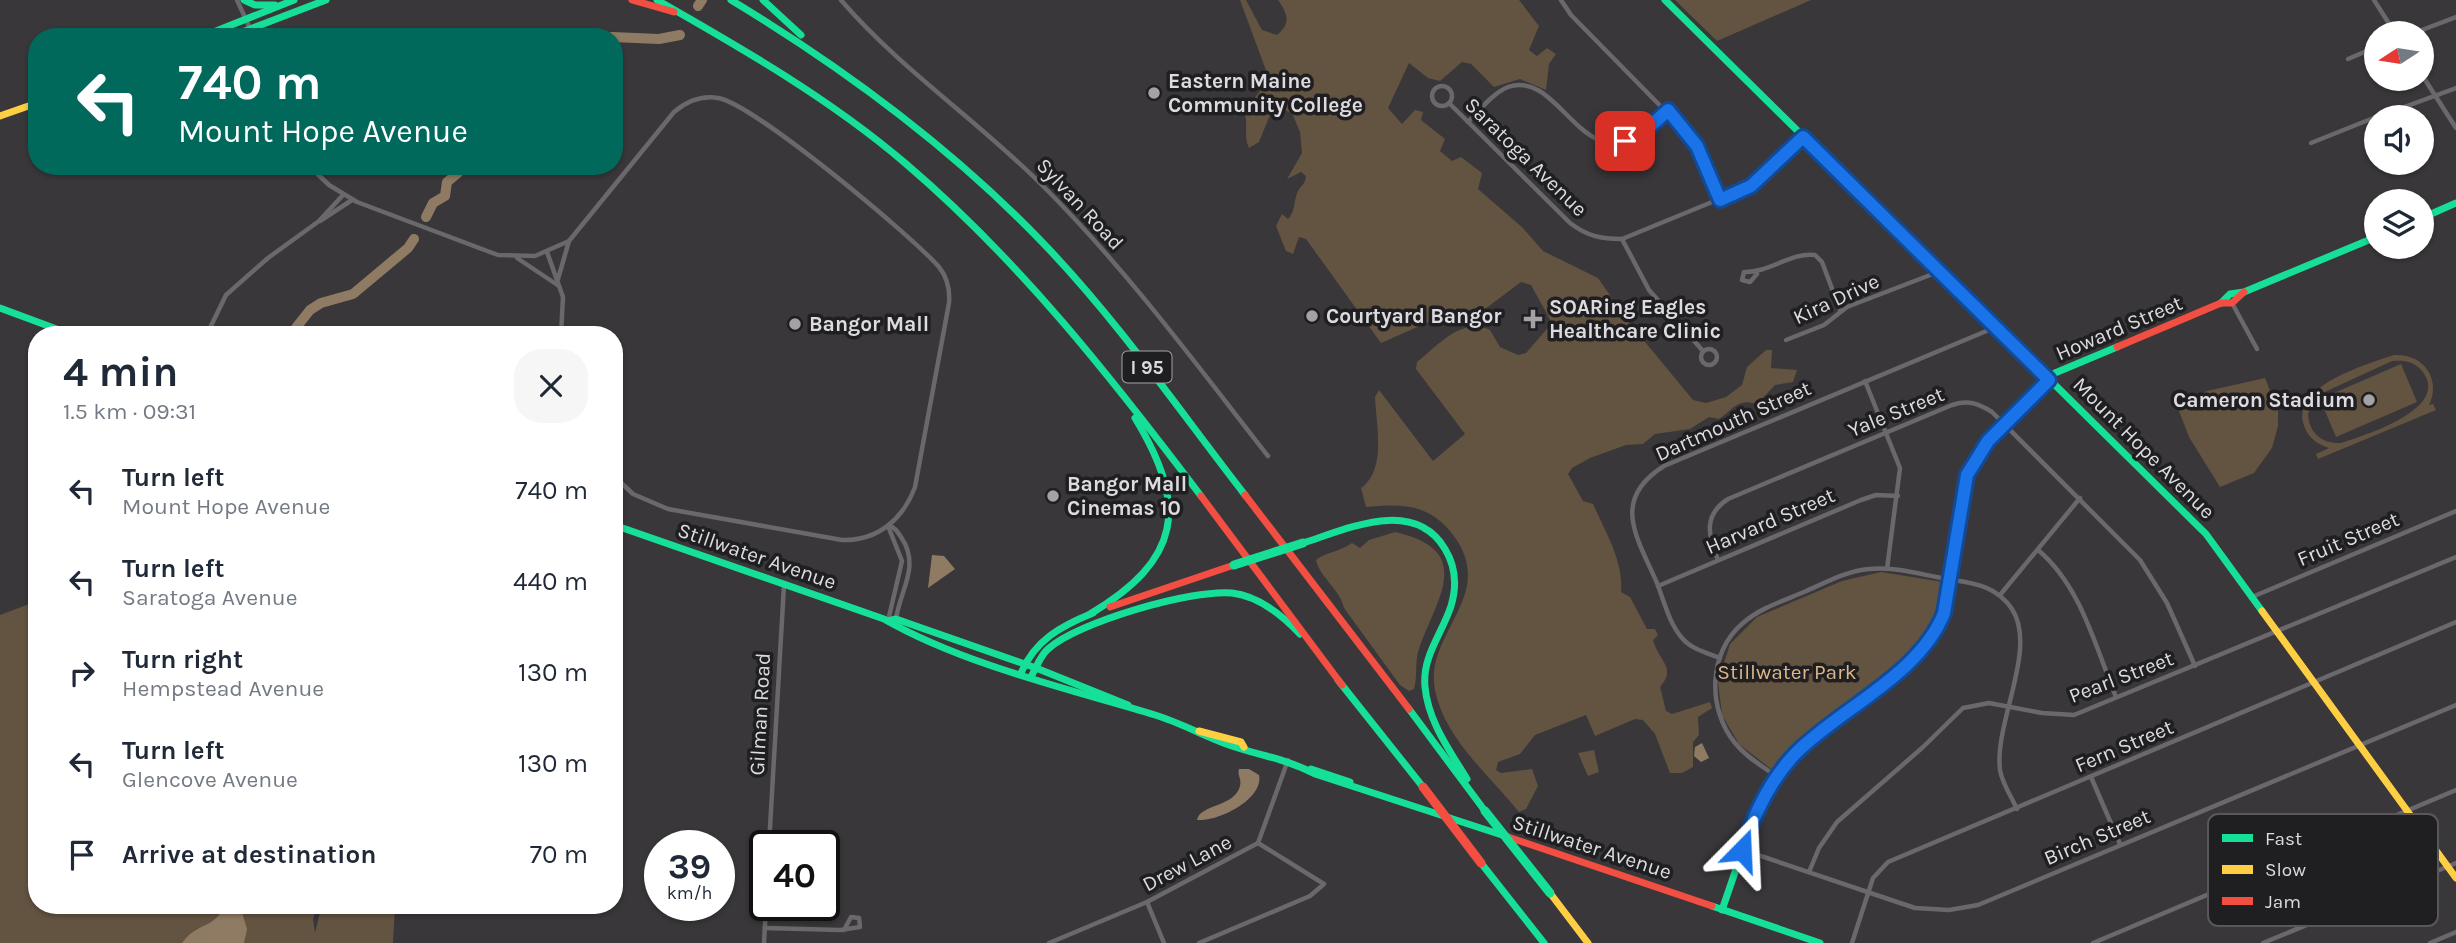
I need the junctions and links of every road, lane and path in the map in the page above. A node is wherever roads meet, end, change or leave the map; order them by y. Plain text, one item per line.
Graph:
1 (237, 0) edge
2 (244, 0) edge
3 (295, 0) edge
4 (326, 0) edge
5 (632, 0) edge
6 (656, 0) edge
7 (731, 0) edge
8 (763, 0) edge
9 (841, 0) edge
10 (1562, 0) edge
11 (1665, 0) edge
12 (2374, 0) edge
13 (282, 5) junction
14 (680, 13) junction
15 (2456, 17) edge
16 (244, 20) junction
17 (2387, 21) edge
18 (2434, 25) edge
19 (224, 28) edge
20 (246, 28) edge
21 (260, 28) edge
22 (2364, 52) edge
23 (2348, 59) dead end
24 (849, 72) junction
25 (2456, 88) edge
26 (2432, 91) edge
27 (2435, 95) junction
28 (1449, 103) junction
29 (2409, 105) edge
30 (28, 106) edge
31 (1668, 110) junction
32 (0, 116) edge
33 (1468, 122) junction
34 (2364, 122) edge
35 (2456, 128) edge
36 (1803, 137) junction
37 (2311, 143) dead end
38 (320, 175) edge
39 (623, 175) edge
40 (623, 175) edge
41 (343, 195) junction
42 (352, 200) junction
43 (1720, 200) junction
44 (2456, 203) edge
45 (2434, 213) edge
46 (319, 221) junction
47 (1622, 239) junction
48 (569, 241) junction
49 (2364, 242) edge
50 (547, 252) junction
51 (516, 258) junction
52 (1938, 272) junction
53 (1757, 274) dead end
54 (558, 279) junction
55 (560, 286) junction
56 (2244, 292) junction
57 (2221, 303) junction
58 (2232, 303) junction
59 (0, 308) edge
60 (1840, 310) junction
61 (48, 326) edge
62 (211, 326) edge
63 (562, 326) edge
64 (1997, 327) junction
65 (1075, 334) junction
66 (1786, 340) dead end
67 (2257, 349) dead end
68 (1703, 351) dead end
69 (2049, 380) junction
70 (1865, 381) junction
71 (2004, 424) junction
72 (1888, 432) junction
73 (1268, 456) dead end
74 (623, 485) edge
75 (1898, 496) junction
76 (2080, 498) junction
77 (2456, 511) edge
78 (888, 525) junction
79 (623, 527) edge
80 (2038, 550) junction
81 (2456, 557) edge
82 (1718, 560) junction
83 (1887, 569) junction
84 (1948, 579) junction
85 (784, 584) junction
86 (1658, 586) junction
87 (2000, 595) junction
88 (2252, 597) junction
89 (1090, 614) junction
90 (893, 622) junction
91 (2456, 622) edge
92 (2278, 632) junction
93 (1720, 659) junction
94 (2195, 666) junction
95 (1023, 669) junction
96 (1034, 673) junction
97 (2313, 682) junction
98 (1342, 685) junction
99 (2116, 697) junction
100 (2008, 705) junction
101 (2456, 705) edge
102 (2361, 746) junction
103 (1288, 760) junction
104 (1776, 776) junction
105 (2091, 777) junction
106 (2456, 790) edge
107 (2017, 809) junction
108 (2407, 810) junction
109 (1485, 811) junction
110 (2398, 814) edge
111 (2410, 814) edge
112 (770, 830) edge
113 (1258, 843) junction
114 (2120, 844) junction
115 (2438, 848) edge
116 (1742, 850) junction
117 (2452, 865) edge
118 (1809, 872) junction
119 (2456, 878) edge
120 (1868, 893) junction
121 (2208, 894) edge
122 (1147, 902) junction
123 (1722, 910) junction
124 (765, 921) edge
125 (2304, 926) edge
126 (765, 928) junction
127 (844, 930) dead end
128 (2456, 932) edge
129 (764, 943) edge
130 (1049, 943) edge
131 (1164, 943) edge
132 (1199, 943) edge
133 (1544, 943) edge
134 (1588, 943) edge
135 (1820, 943) edge
136 (1852, 943) edge
137 (2093, 943) edge
138 (2263, 943) edge
139 (2430, 943) edge

1 - 16 street
2 - 13 main road
3 - 13 main road
4 - 21 main road
5 - 14 main road
6 - 14 main road, I 95
7 - 24 main road, I 95
8 - 24 main road
9 - 73 street, Sylvan Road
10 - 31 street
11 - 36 main road, Mount Hope Avenue
12 - 17 street
13 - 16 main road
14 - 65 main road, I 95
15 - 18 street
16 - 19 main road
16 - 20 street
22 - 23 street
24 - 109 main road, I 95
25 - 27 street
26 - 27 street
27 - 29 street
27 - 35 street
28 - 28 street, Saratoga Avenue
28 - 33 street, Saratoga Avenue
30 - 32 main road
31 - 33 street
31 - 43 street
33 - 47 street, Saratoga Avenue
34 - 37 street
36 - 43 street, Saratoga Avenue
36 - 52 main road, Mount Hope Avenue
38 - 41 street
39 - 78 street
40 - 48 street
41 - 42 street
41 - 46 street
42 - 46 street
42 - 51 street
43 - 47 street, Saratoga Avenue
44 - 45 main road
46 - 62 street
47 - 68 street
48 - 50 street
48 - 54 street
49 - 56 main road, Howard Street
50 - 51 street
50 - 54 street
51 - 55 street
52 - 60 street, Kira Drive
52 - 64 main road, Mount Hope Avenue
53 - 60 street
54 - 55 street
55 - 63 street
56 - 57 main road, Howard Street
56 - 58 main road, Howard Street
57 - 58 main road, Howard Street
57 - 69 main road, Howard Street
58 - 67 street
59 - 61 main road
60 - 66 street, Kira Drive
64 - 69 main road, Mount Hope Avenue
64 - 70 street, Dartmouth Street
65 - 89 main road
65 - 98 main road, I 95
69 - 71 main road, Howard Street
69 - 88 main road, Mount Hope Avenue
70 - 72 street
70 - 86 street, Dartmouth Street
71 - 72 street, Yale Street
71 - 76 street, Yale Street
71 - 84 main road, Howard Street
72 - 75 street
72 - 82 street, Yale Street
74 - 78 street
75 - 82 street, Harvard Street
75 - 83 street
76 - 80 street
76 - 94 street, Yale Street
77 - 88 street, Fruit Street
78 - 90 street
78 - 90 street
79 - 85 main road, Stillwater Avenue
80 - 87 street
80 - 99 street
81 - 92 street, Pearl Street
82 - 86 street, Harvard Street
83 - 84 street
83 - 93 street
84 - 87 street
84 - 104 main road, Howard Street
85 - 90 main road, Stillwater Avenue
85 - 112 street, Gilman Road
86 - 93 street, Dartmouth Street
87 - 100 street
88 - 92 main road, Mount Hope Avenue
89 - 95 main road
89 - 109 main road, bridge
90 - 95 main road, Stillwater Avenue
91 - 97 street, Fern Street
92 - 94 street, Pearl Street
92 - 97 main road, Mount Hope Avenue
93 - 104 street
94 - 99 street, Pearl Street
95 - 96 main road, Stillwater Avenue
96 - 98 main road
96 - 103 main road, Stillwater Avenue
97 - 102 main road, Mount Hope Avenue
97 - 105 street, Fern Street
98 - 133 main road, I 95, bridge
99 - 100 street, Pearl Street
100 - 107 street
100 - 118 street, Pearl Street
101 - 102 street, Birch Street
102 - 108 main road, Mount Hope Avenue
102 - 114 street, Birch Street
103 - 113 street, Drew Lane
103 - 123 main road, Stillwater Avenue
104 - 116 main road, Howard Street
105 - 107 street, Fern Street
105 - 114 street
106 - 108 street
107 - 120 street, Fern Street
108 - 110 street
108 - 111 main road, Mount Hope Avenue
109 - 134 main road, I 95, bridge
113 - 122 street, Drew Lane
113 - 132 street
114 - 120 street, Birch Street
115 - 117 main road, Mount Hope Avenue
116 - 118 street, Birch Street
116 - 123 main road, Howard Street
117 - 119 main road, Mount Hope Avenue
118 - 120 street, Birch Street
120 - 136 street, Fern Street
121 - 137 street
122 - 130 street, Drew Lane
122 - 131 street
123 - 135 main road, Stillwater Avenue
124 - 126 street
125 - 138 street
126 - 127 street
126 - 129 street
128 - 139 street

